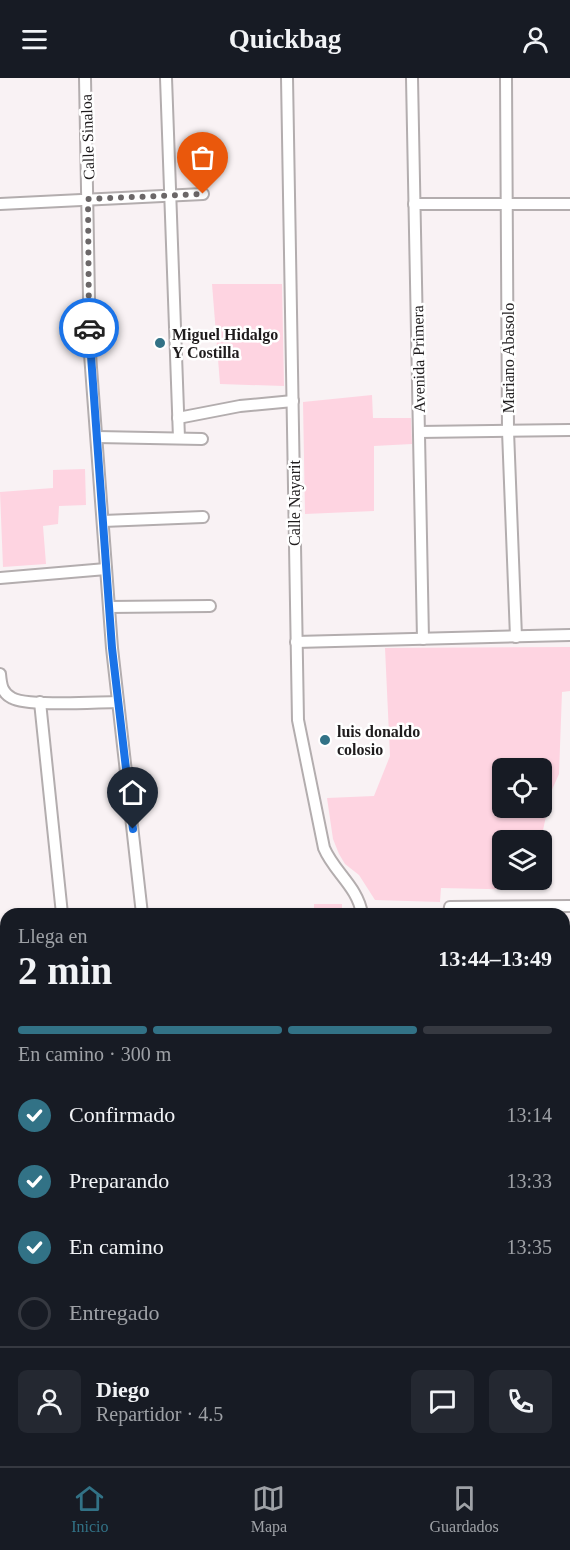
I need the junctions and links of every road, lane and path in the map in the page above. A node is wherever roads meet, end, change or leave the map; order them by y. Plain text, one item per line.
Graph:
1 (85, 78) edge
2 (166, 78) edge
3 (287, 78) edge
4 (412, 78) edge
5 (506, 78) edge
6 (203, 194) dead end
7 (169, 195) junction
8 (88, 199) junction
9 (0, 204) edge
10 (414, 204) junction
11 (507, 204) junction
12 (570, 204) edge
13 (293, 401) junction
14 (178, 418) junction
15 (570, 430) edge
16 (508, 431) junction
17 (419, 432) junction
18 (97, 437) junction
19 (179, 438) junction
20 (202, 439) dead end
21 (202, 517) dead end
22 (103, 521) junction
23 (106, 569) junction
24 (0, 578) edge
25 (210, 606) dead end
26 (109, 607) junction
27 (570, 636) edge
28 (516, 637) junction
29 (423, 639) junction
30 (296, 642) junction
31 (0, 674) edge
32 (1, 686) edge
33 (40, 702) junction
34 (118, 702) junction
35 (570, 906) edge
36 (61, 908) edge
37 (141, 908) edge
38 (360, 908) edge
39 (510, 908) edge

1 - 8 street, Calle Sinaloa
2 - 7 street
3 - 13 street, Calle Nayarit
4 - 10 street, Avenida Primera
5 - 11 street, Mariano Abasolo
6 - 7 street
7 - 8 street
7 - 14 street
8 - 9 street
8 - 18 street, Calle Sinaloa
10 - 11 street
10 - 17 street, Avenida Primera
11 - 12 street
11 - 16 street, Mariano Abasolo
13 - 14 street
13 - 30 street, Calle Nayarit
14 - 19 street
15 - 16 street
16 - 17 street
16 - 28 street, Mariano Abasolo
17 - 29 street, Avenida Primera
18 - 19 street
18 - 22 street, Calle Sinaloa
19 - 20 street
21 - 22 street
22 - 23 street, Calle Sinaloa
23 - 24 street
23 - 26 street, Calle Sinaloa
25 - 26 street
26 - 34 street, Calle Sinaloa
27 - 28 street
28 - 29 street
29 - 30 street
30 - 38 street, Calle Nayarit
31 - 32 street
32 - 33 street
33 - 34 street
33 - 36 street
34 - 37 street, Calle Sinaloa
35 - 39 street

